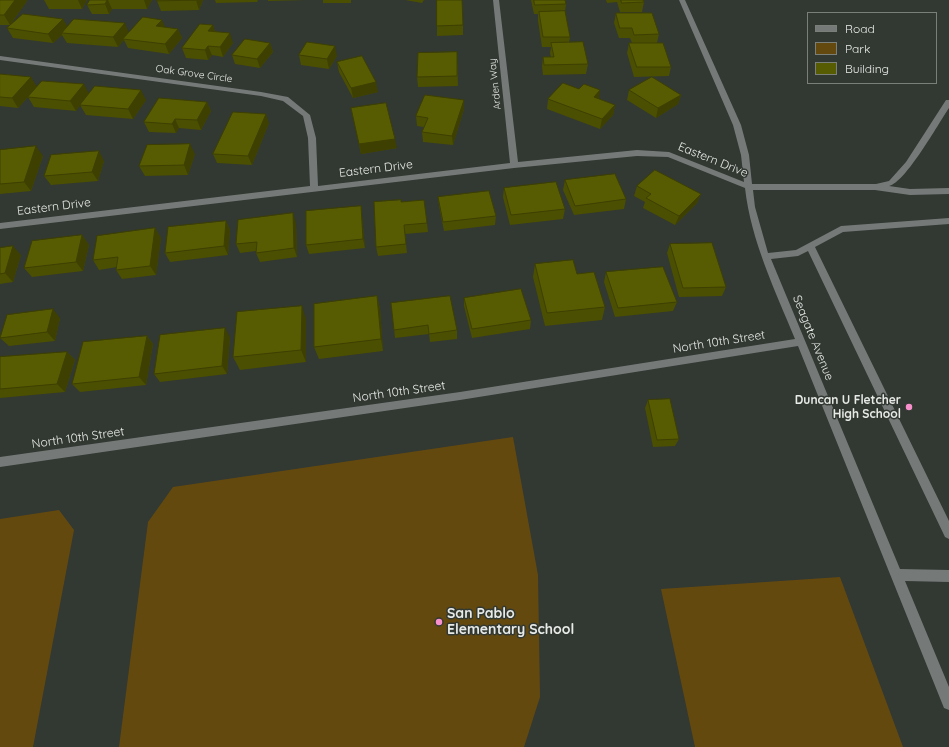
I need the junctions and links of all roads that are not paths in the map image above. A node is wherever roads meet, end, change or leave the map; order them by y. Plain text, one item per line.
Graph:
1 (496, 0) edge
2 (682, 0) edge
3 (0, 58) edge
4 (949, 102) edge
5 (514, 165) junction
6 (749, 187) junction
7 (875, 187) junction
8 (314, 189) junction
9 (949, 191) edge
10 (949, 221) edge
11 (0, 226) edge
12 (810, 246) junction
13 (766, 256) junction
14 (801, 342) junction
15 (0, 462) edge
16 (949, 533) edge
17 (896, 575) junction
18 (949, 576) edge
19 (949, 703) edge

1 - 5 street, Arden Way
2 - 6 street, Seagate Avenue
3 - 8 street, Oak Grove Circle
4 - 7 street
5 - 6 street, Eastern Drive
5 - 8 street, Eastern Drive
6 - 7 street
6 - 13 street, Seagate Avenue
7 - 9 street
8 - 11 street, Eastern Drive
10 - 12 street
12 - 13 street
12 - 16 street
13 - 14 street, Seagate Avenue
14 - 15 street, North 10th Street
14 - 17 street, Seagate Avenue
17 - 18 street
17 - 19 street, Seagate Avenue

